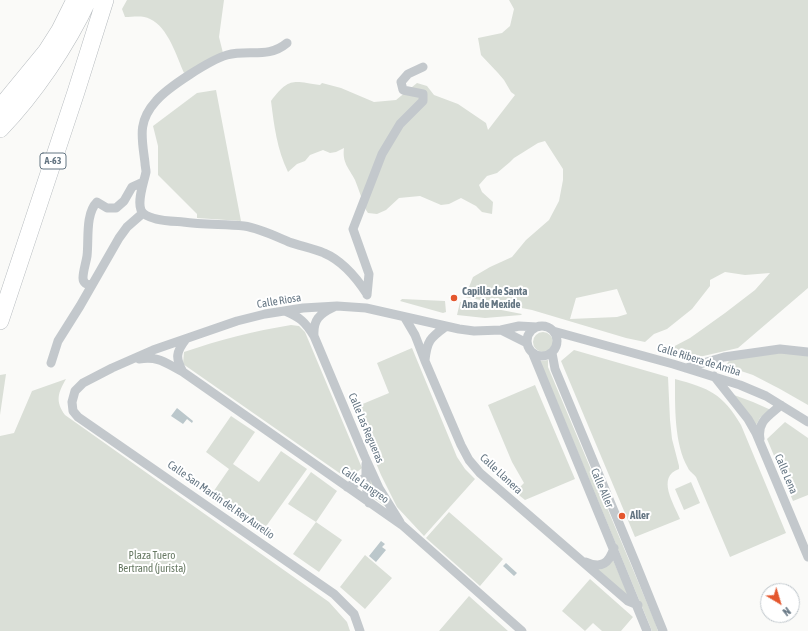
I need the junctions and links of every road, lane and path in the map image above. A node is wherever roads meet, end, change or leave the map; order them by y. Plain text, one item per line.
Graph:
1 (68, 0) edge
2 (75, 0) edge
3 (88, 0) edge
4 (105, 0) edge
5 (287, 43) dead end
6 (423, 67) dead end
7 (31, 69) junction
8 (0, 108) edge
9 (0, 129) edge
10 (143, 182) junction
11 (143, 212) junction
12 (91, 286) junction
13 (367, 294) junction
14 (336, 306) junction
15 (366, 308) junction
16 (283, 311) junction
17 (405, 318) junction
18 (0, 321) edge
19 (445, 327) junction
20 (537, 327) junction
21 (501, 330) junction
22 (553, 330) junction
23 (314, 336) junction
24 (576, 337) junction
25 (186, 339) junction
26 (527, 343) junction
27 (557, 344) junction
28 (808, 352) edge
29 (552, 353) junction
30 (533, 354) junction
31 (131, 360) junction
32 (425, 361) junction
33 (51, 363) dead end
34 (686, 368) junction
35 (183, 372) junction
36 (714, 376) junction
37 (75, 391) joint
38 (781, 405) junction
39 (808, 422) edge
40 (761, 444) junction
41 (364, 455) junction
42 (367, 476) junction
43 (347, 487) junction
44 (369, 503) junction
45 (402, 525) junction
46 (614, 548) junction
47 (808, 557) edge
48 (581, 560) junction
49 (638, 605) junction
50 (360, 631) edge
51 (522, 631) edge
52 (647, 631) edge
53 (663, 631) edge

1 - 7 highway
2 - 7 highway
3 - 9 highway
4 - 18 highway, A-63
5 - 10 street
6 - 13 street
7 - 8 highway
10 - 11 street
10 - 12 street
11 - 12 street
11 - 13 street
12 - 33 street
13 - 15 street
14 - 15 street, Calle Riosa
14 - 16 street, Calle Riosa
14 - 23 street
15 - 17 street, Calle Riosa
16 - 23 street, Calle Las Regueras
16 - 25 street, Calle Riosa
17 - 19 street, Calle Riosa
17 - 32 street, Calle Llanera
19 - 21 street, Calle Riosa
19 - 32 street
20 - 21 street, Calle Riosa
20 - 22 street
20 - 26 street
21 - 26 street, Calle Riosa
22 - 24 street, Calle Ribera de Arriba
22 - 27 street
23 - 41 street, Calle Las Regueras
24 - 27 street
24 - 34 street, Calle Ribera de Arriba
25 - 31 street, Calle Riosa
25 - 35 street
26 - 30 street
27 - 29 street
28 - 34 street
29 - 30 street
29 - 53 street, Calle Aller
30 - 46 street, Calle Aller
31 - 35 street, Calle Langreo
31 - 37 street, Calle Riosa
32 - 48 street, Calle Llanera
34 - 36 street, Calle Ribera de Arriba
35 - 43 street, Calle Langreo
36 - 38 street, Calle Ribera de Arriba
36 - 40 street, Calle Lena
37 - 50 street, Calle San Martín del Rey Aurelio
38 - 39 street, Calle Ribera de Arriba
38 - 40 street, Calle Lena
40 - 47 street, Calle Lena
41 - 42 street
41 - 45 street, Calle Las Regueras
42 - 43 street
42 - 44 street
43 - 44 street, Calle Langreo
44 - 45 street, Calle Langreo
45 - 51 street, Calle Langreo
46 - 48 street, Calle Llanera
46 - 49 street, Calle Aller
48 - 49 street, Calle Llanera
49 - 52 street, Calle Aller

